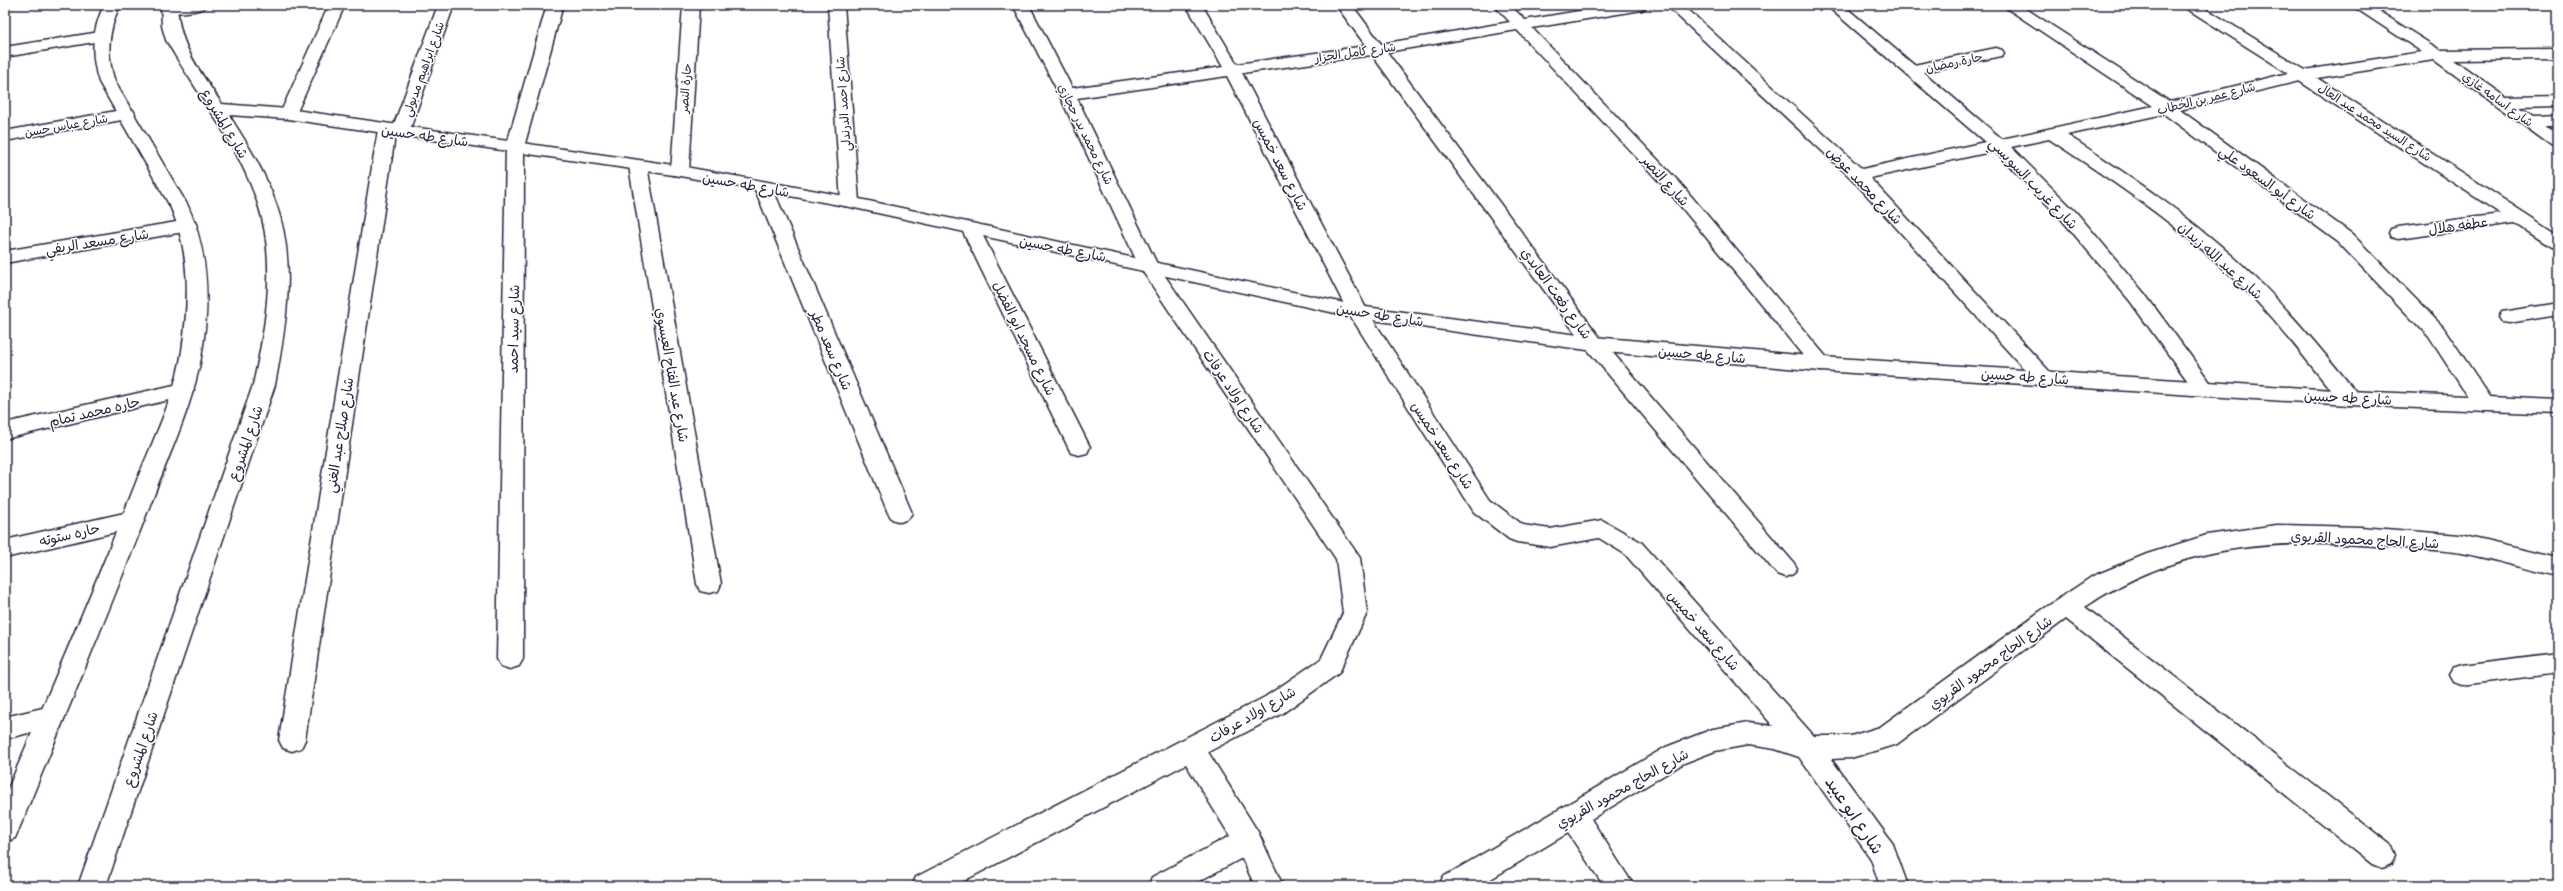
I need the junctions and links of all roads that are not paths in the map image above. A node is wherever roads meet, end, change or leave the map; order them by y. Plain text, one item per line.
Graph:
1 (112, 5) edge
2 (199, 5) edge
3 (337, 5) edge
4 (446, 5) edge
5 (555, 5) edge
6 (691, 5) edge
7 (836, 5) edge
8 (1021, 5) edge
9 (1194, 5) edge
10 (1344, 5) edge
11 (1502, 5) edge
12 (1642, 5) edge
13 (1674, 5) edge
14 (1834, 5) edge
15 (2010, 5) edge
16 (2189, 5) edge
17 (2359, 5) edge
18 (169, 7) edge
19 (1519, 25) junction
20 (100, 37) junction
21 (1378, 49) junction
22 (5, 52) edge
23 (1996, 53) dead end
24 (2558, 54) edge
25 (2437, 55) junction
26 (1232, 69) junction
27 (1911, 70) junction
28 (2302, 75) junction
29 (1068, 94) junction
30 (2558, 101) edge
31 (2502, 102) junction
32 (2167, 108) junction
33 (217, 109) junction
34 (127, 114) junction
35 (288, 114) junction
36 (2558, 120) edge
37 (2528, 121) junction
38 (394, 131) junction
39 (2052, 133) junction
40 (5, 136) edge
41 (2558, 142) edge
42 (1998, 144) junction
43 (515, 147) junction
44 (638, 166) junction
45 (680, 171) junction
46 (1858, 175) junction
47 (763, 187) junction
48 (850, 202) junction
49 (2518, 216) junction
50 (188, 226) junction
51 (971, 230) junction
52 (2398, 233) dead end
53 (2558, 244) edge
54 (5, 257) edge
55 (1149, 266) junction
56 (2558, 309) edge
57 (1358, 312) junction
58 (2509, 317) dead end
59 (1594, 344) junction
60 (1820, 364) junction
61 (2043, 377) junction
62 (2204, 389) junction
63 (183, 390) junction
64 (2349, 398) junction
65 (2484, 404) junction
66 (2558, 407) edge
67 (5, 431) edge
68 (1079, 447) dead end
69 (900, 513) dead end
70 (133, 520) junction
71 (5, 549) edge
72 (2558, 567) edge
73 (1785, 568) dead end
74 (709, 584) dead end
75 (2067, 606) junction
76 (510, 659) dead end
77 (2558, 663) edge
78 (2462, 675) dead end
79 (51, 717) junction
80 (5, 728) edge
81 (292, 740) dead end
82 (1192, 748) junction
83 (1808, 748) junction
84 (1572, 816) junction
85 (5, 829) edge
86 (1248, 841) junction
87 (2382, 855) dead end
88 (92, 886) edge
89 (926, 886) edge
90 (1162, 886) edge
91 (1269, 886) edge
92 (1453, 886) edge
93 (1620, 886) edge
94 (1894, 886) edge

1 - 20 street
2 - 18 street
3 - 35 street
4 - 38 street, شارع ابراهيم مدبولي
5 - 43 street, شارع سيد احمد
6 - 45 street, حارة النصر
7 - 48 street, شارع احمد الدرندلي
8 - 29 street, شارع محمد بدر حجازي
9 - 26 street, شارع سعد خميس
10 - 21 street, شارع رفعت العابدي
11 - 19 street, شارع النصر
12 - 19 street, شارع كامل الجزار
13 - 46 street, شارع محمد عوض
14 - 27 street, شارع غريب السويسي
15 - 32 street, شارع أبو السعود علي
16 - 28 street, شارع السيد محمد عبد العال
17 - 25 street, شارع اسامه غازي
18 - 33 street, شارع المشروع
19 - 21 street, شارع كامل الجزار
19 - 60 street, شارع النصر
20 - 22 street
20 - 34 street
21 - 26 street, شارع كامل الجزار
21 - 59 street, شارع رفعت العابدي
23 - 27 street, حارة رمضان
24 - 25 street, شارع عمر بن الخطاب
25 - 28 street, شارع عمر بن الخطاب
25 - 31 street, شارع اسامه غازي
26 - 29 street, شارع كامل الجزار
26 - 57 street, شارع سعد خميس
27 - 42 street, شارع غريب السويسي
28 - 32 street, شارع عمر بن الخطاب
28 - 49 street, شارع السيد محمد عبد العال
29 - 55 street, شارع محمد بدر حجازي
30 - 31 street
31 - 37 street, شارع اسامه غازي
32 - 39 street, شارع عمر بن الخطاب
32 - 65 street, شارع أبو السعود علي
33 - 35 street, شارع طه حسين
33 - 88 street, شارع المشروع
34 - 40 street, شارع عباس حسن
34 - 50 street
35 - 38 street, شارع طه حسين
36 - 37 street
37 - 41 street, شارع اسامه غازي
38 - 43 street, شارع طه حسين
38 - 81 street, شارع صلاح عبد الغني
39 - 42 street, شارع عمر بن الخطاب
39 - 64 street, شارع عبد الله زيدان
42 - 46 street, شارع عمر بن الخطاب
42 - 62 street, شارع غريب السويسي
43 - 44 street, شارع طه حسين
43 - 76 street, شارع سيد احمد
44 - 45 street, شارع طه حسين
44 - 74 street, شارع عبد الفتاح العيسوي
45 - 47 street, شارع طه حسين
46 - 61 street, شارع محمد عوض
47 - 48 street, شارع طه حسين
47 - 69 street, شارع سعد مطر
48 - 51 street, شارع طه حسين
49 - 52 street, عطفه هلال
49 - 53 street, شارع السيد محمد عبد العال
50 - 54 street, شارع مسعد الريفي
50 - 63 street
51 - 55 street, شارع طه حسين
51 - 68 street, شارع مسجد ابو الفضل
55 - 57 street, شارع طه حسين
55 - 82 street, شارع اولاد عرفات
56 - 58 street
57 - 59 street, شارع طه حسين
57 - 83 street, شارع سعد خميس
59 - 60 street, شارع طه حسين
59 - 73 street, شارع رفعت العابدي
60 - 61 street, شارع طه حسين
61 - 62 street, شارع طه حسين
62 - 64 street, شارع طه حسين
63 - 67 street, حاره محمد تمام
63 - 70 street
64 - 65 street, شارع طه حسين
65 - 66 street, شارع طه حسين
70 - 71 street, حاره ستوته
70 - 79 street
72 - 75 street, شارع الحاج محمود القريوي
75 - 83 street, شارع الحاج محمود القريوي
75 - 87 street
77 - 78 street
79 - 80 street
79 - 85 street
82 - 86 street
82 - 89 street, شارع اولاد عرفات
83 - 84 street, شارع الحاج محمود القريوي
83 - 94 street, شارع ابو عبيد
84 - 92 street, شارع الحاج محمود القريوي
84 - 93 street
86 - 90 street
86 - 91 street

